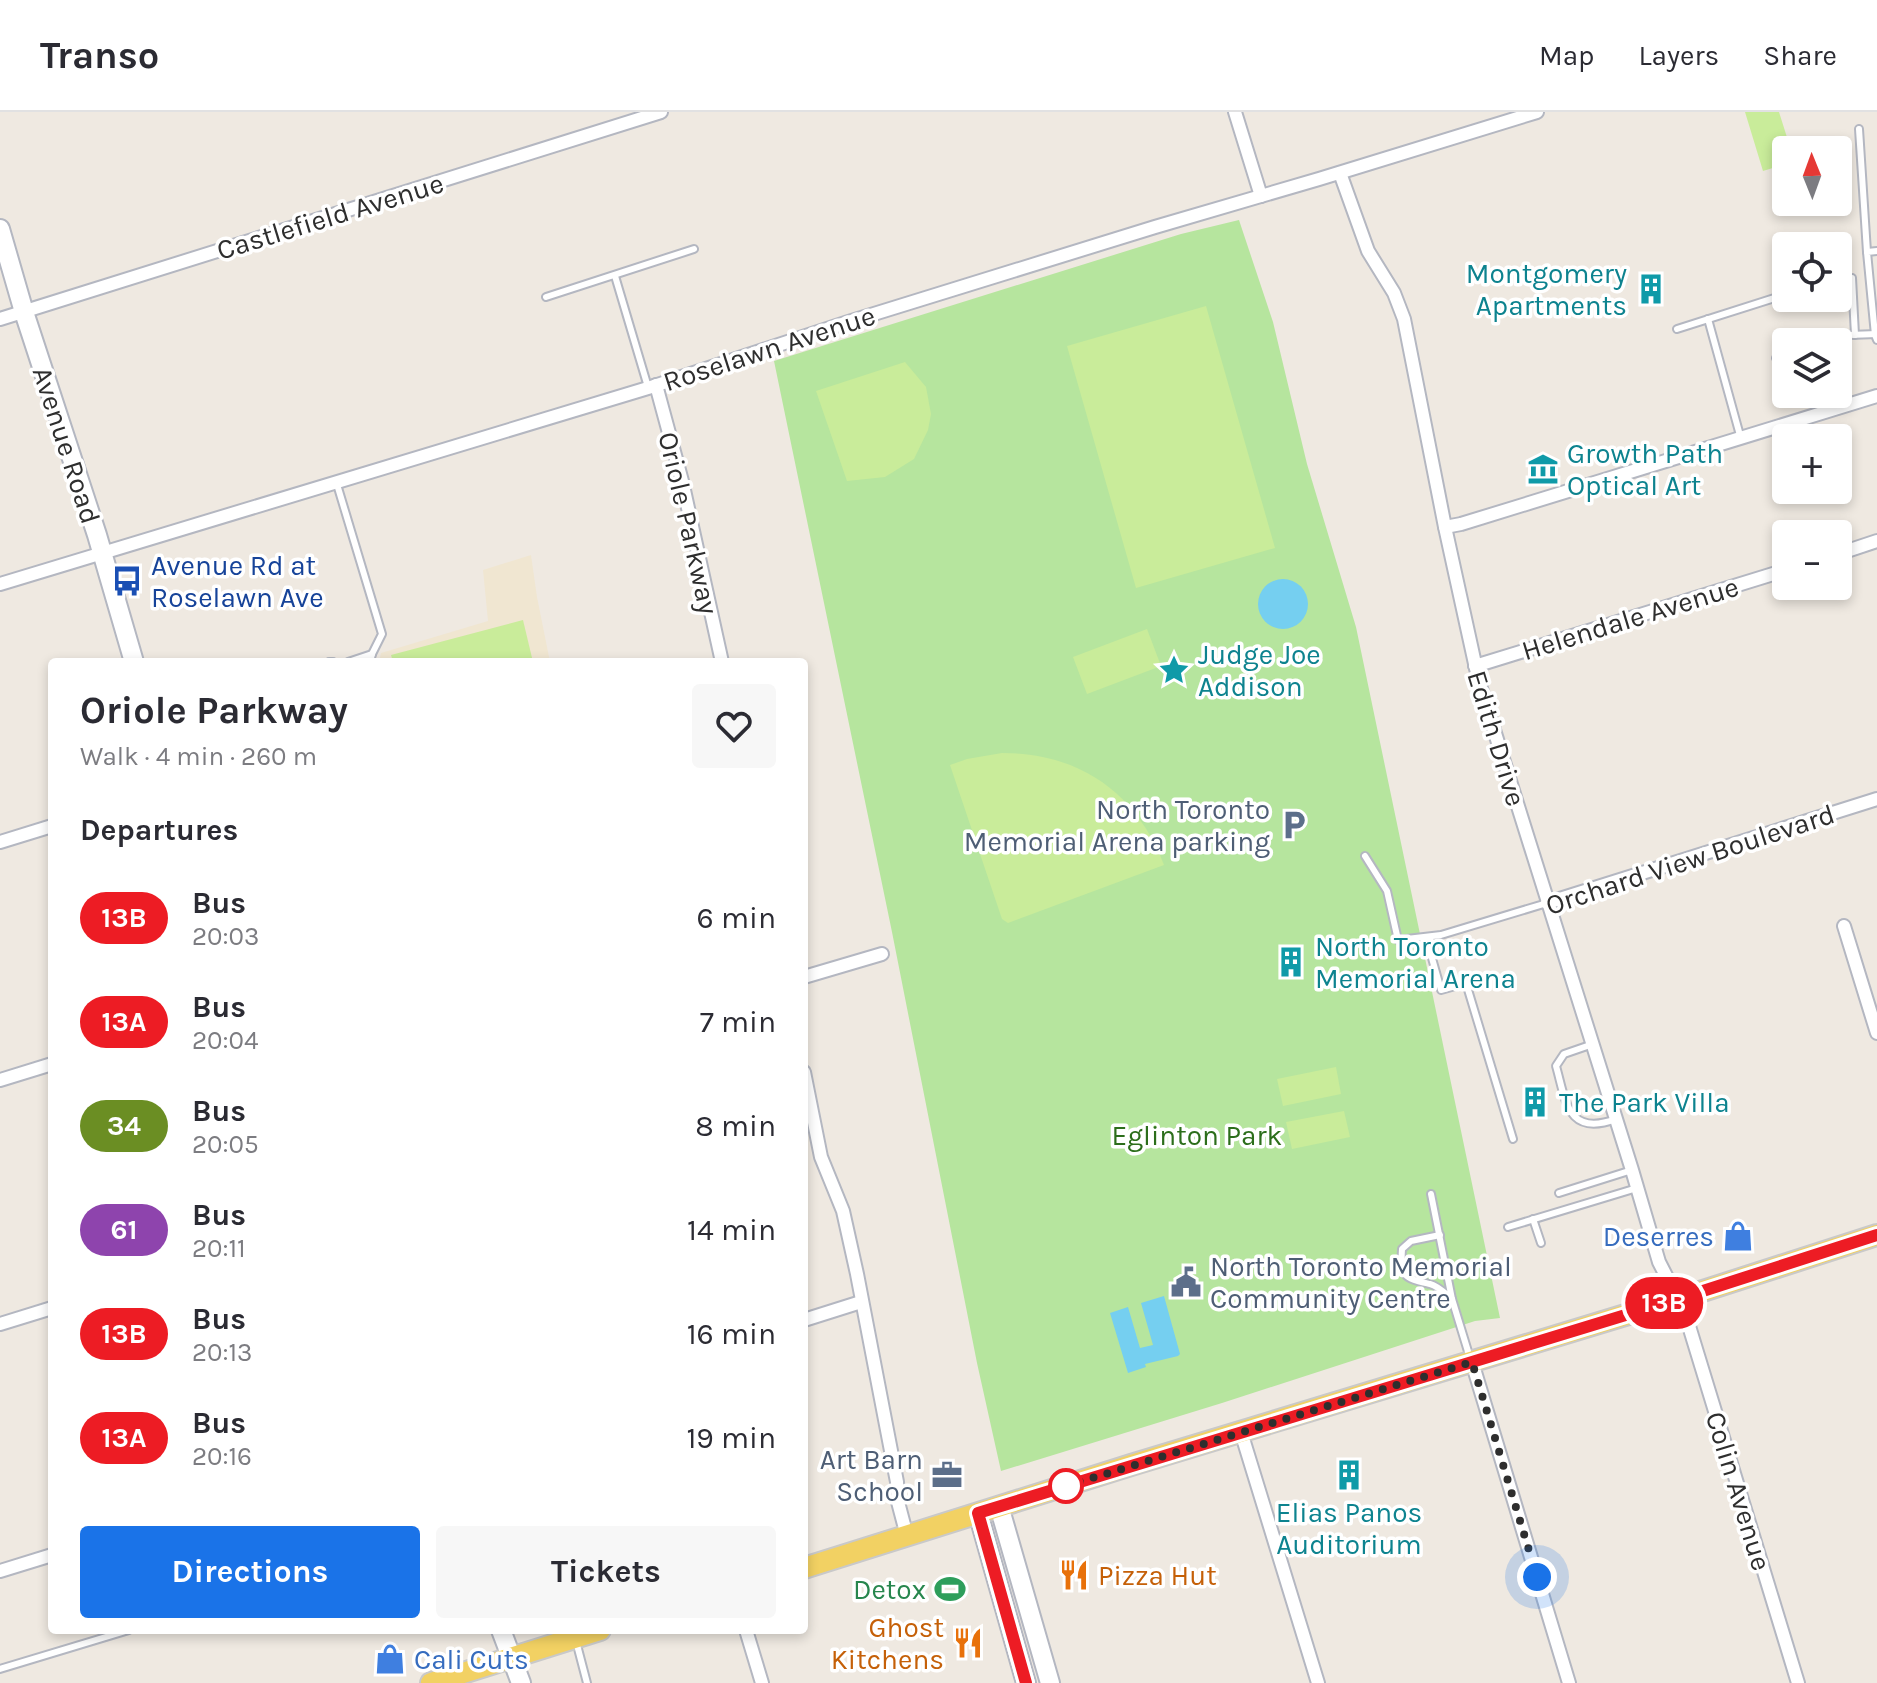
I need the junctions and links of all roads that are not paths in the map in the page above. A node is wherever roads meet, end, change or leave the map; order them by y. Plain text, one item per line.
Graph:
1 (661, 112) edge
2 (1235, 112) edge
3 (1537, 112) edge
4 (1859, 129) dead end
5 (1340, 173) junction
6 (1261, 196) junction
7 (0, 229) edge
8 (694, 249) dead end
9 (1877, 251) edge
10 (1867, 252) junction
11 (615, 276) junction
12 (1852, 278) dead end
13 (546, 297) dead end
14 (1772, 299) edge
15 (24, 312) junction
16 (0, 319) edge
17 (1708, 319) junction
18 (1677, 329) dead end
19 (1855, 335) joint
20 (1876, 336) edge
21 (652, 386) junction
22 (1877, 396) edge
23 (1741, 439) junction
24 (336, 481) junction
25 (1445, 527) junction
26 (1877, 541) edge
27 (1852, 549) edge
28 (102, 553) junction
29 (1772, 574) edge
30 (0, 584) edge
31 (133, 658) edge
32 (371, 658) edge
33 (721, 658) edge
34 (1475, 666) junction
35 (1877, 799) edge
36 (48, 827) edge
37 (0, 842) edge
38 (1365, 856) dead end
39 (1547, 903) junction
40 (1844, 926) dead end
41 (1426, 937) junction
42 (882, 954) dead end
43 (808, 976) edge
44 (1877, 1033) edge
45 (1593, 1044) junction
46 (48, 1065) edge
47 (0, 1080) edge
48 (808, 1095) edge
49 (1616, 1119) junction
50 (1513, 1139) dead end
51 (1632, 1170) junction
52 (1637, 1188) junction
53 (1559, 1193) dead end
54 (1431, 1194) dead end
55 (1533, 1219) junction
56 (1508, 1227) dead end
57 (1440, 1235) junction
58 (1877, 1235) edge
59 (1541, 1243) dead end
60 (1452, 1299) junction
61 (1678, 1299) junction
62 (861, 1302) junction
63 (48, 1309) edge
64 (808, 1319) edge
65 (0, 1324) edge
66 (1472, 1362) junction
67 (1241, 1432) junction
68 (999, 1506) junction
69 (978, 1513) junction
70 (907, 1536) junction
71 (48, 1556) edge
72 (808, 1567) edge
73 (1018, 1567) junction
74 (0, 1571) edge
75 (996, 1574) junction
76 (116, 1634) edge
77 (503, 1634) edge
78 (588, 1634) edge
79 (747, 1634) edge
80 (575, 1638) junction
81 (513, 1658) junction
82 (0, 1669) edge
83 (431, 1683) edge
84 (521, 1683) edge
85 (587, 1683) edge
86 (762, 1683) edge
87 (1026, 1683) edge
88 (1050, 1683) edge
89 (1318, 1683) edge
90 (1569, 1683) edge
91 (1798, 1683) edge

1 - 15 street, Castlefield Avenue
2 - 6 street
3 - 5 street, Roselawn Avenue
4 - 10 lane
5 - 6 street, Roselawn Avenue
5 - 25 street, Edith Drive
6 - 21 street, Roselawn Avenue
7 - 15 main road, Avenue Road
8 - 11 lane
9 - 10 lane
10 - 20 lane
11 - 13 lane
11 - 21 lane
12 - 19 lane
14 - 17 lane
15 - 16 street, Castlefield Avenue
15 - 28 main road, Avenue Road
17 - 18 lane
17 - 23 lane
19 - 20 lane
21 - 24 street, Roselawn Avenue
21 - 33 street, Oriole Parkway
22 - 23 street
23 - 25 street
24 - 28 street, Roselawn Avenue
24 - 32 lane
25 - 34 street, Edith Drive
26 - 27 street
28 - 30 street, Roselawn Avenue
28 - 31 main road, Avenue Road
29 - 34 street, Helendale Avenue
34 - 39 street, Edith Drive
35 - 39 street, Orchard View Boulevard
36 - 37 street
38 - 41 lane, Orchard View Boulevard
39 - 41 lane, Orchard View Boulevard
39 - 45 street, Edith Drive
40 - 44 street
41 - 50 lane
42 - 43 street
45 - 49 street, Edith Drive
45 - 49 lane
46 - 47 street
48 - 62 street
49 - 51 street, Edith Drive
51 - 52 street, Edith Drive
51 - 53 lane
52 - 55 lane
52 - 61 street, Edith Drive
54 - 57 lane
55 - 56 lane
55 - 59 lane
57 - 60 lane
57 - 60 lane
58 - 61 main road
60 - 66 lane
61 - 66 main road
61 - 91 street, Colin Avenue
62 - 64 street
62 - 70 street
63 - 65 street
66 - 67 main road
66 - 90 street
67 - 68 main road
67 - 89 street
68 - 69 main road
68 - 73 main road
69 - 70 main road
69 - 75 main road
70 - 72 main road
71 - 74 street
73 - 75 main road
73 - 88 main road
75 - 87 main road
76 - 82 lane
77 - 81 main road
78 - 80 main road
79 - 86 street
80 - 81 main road
80 - 85 lane
81 - 83 main road
81 - 84 main road

